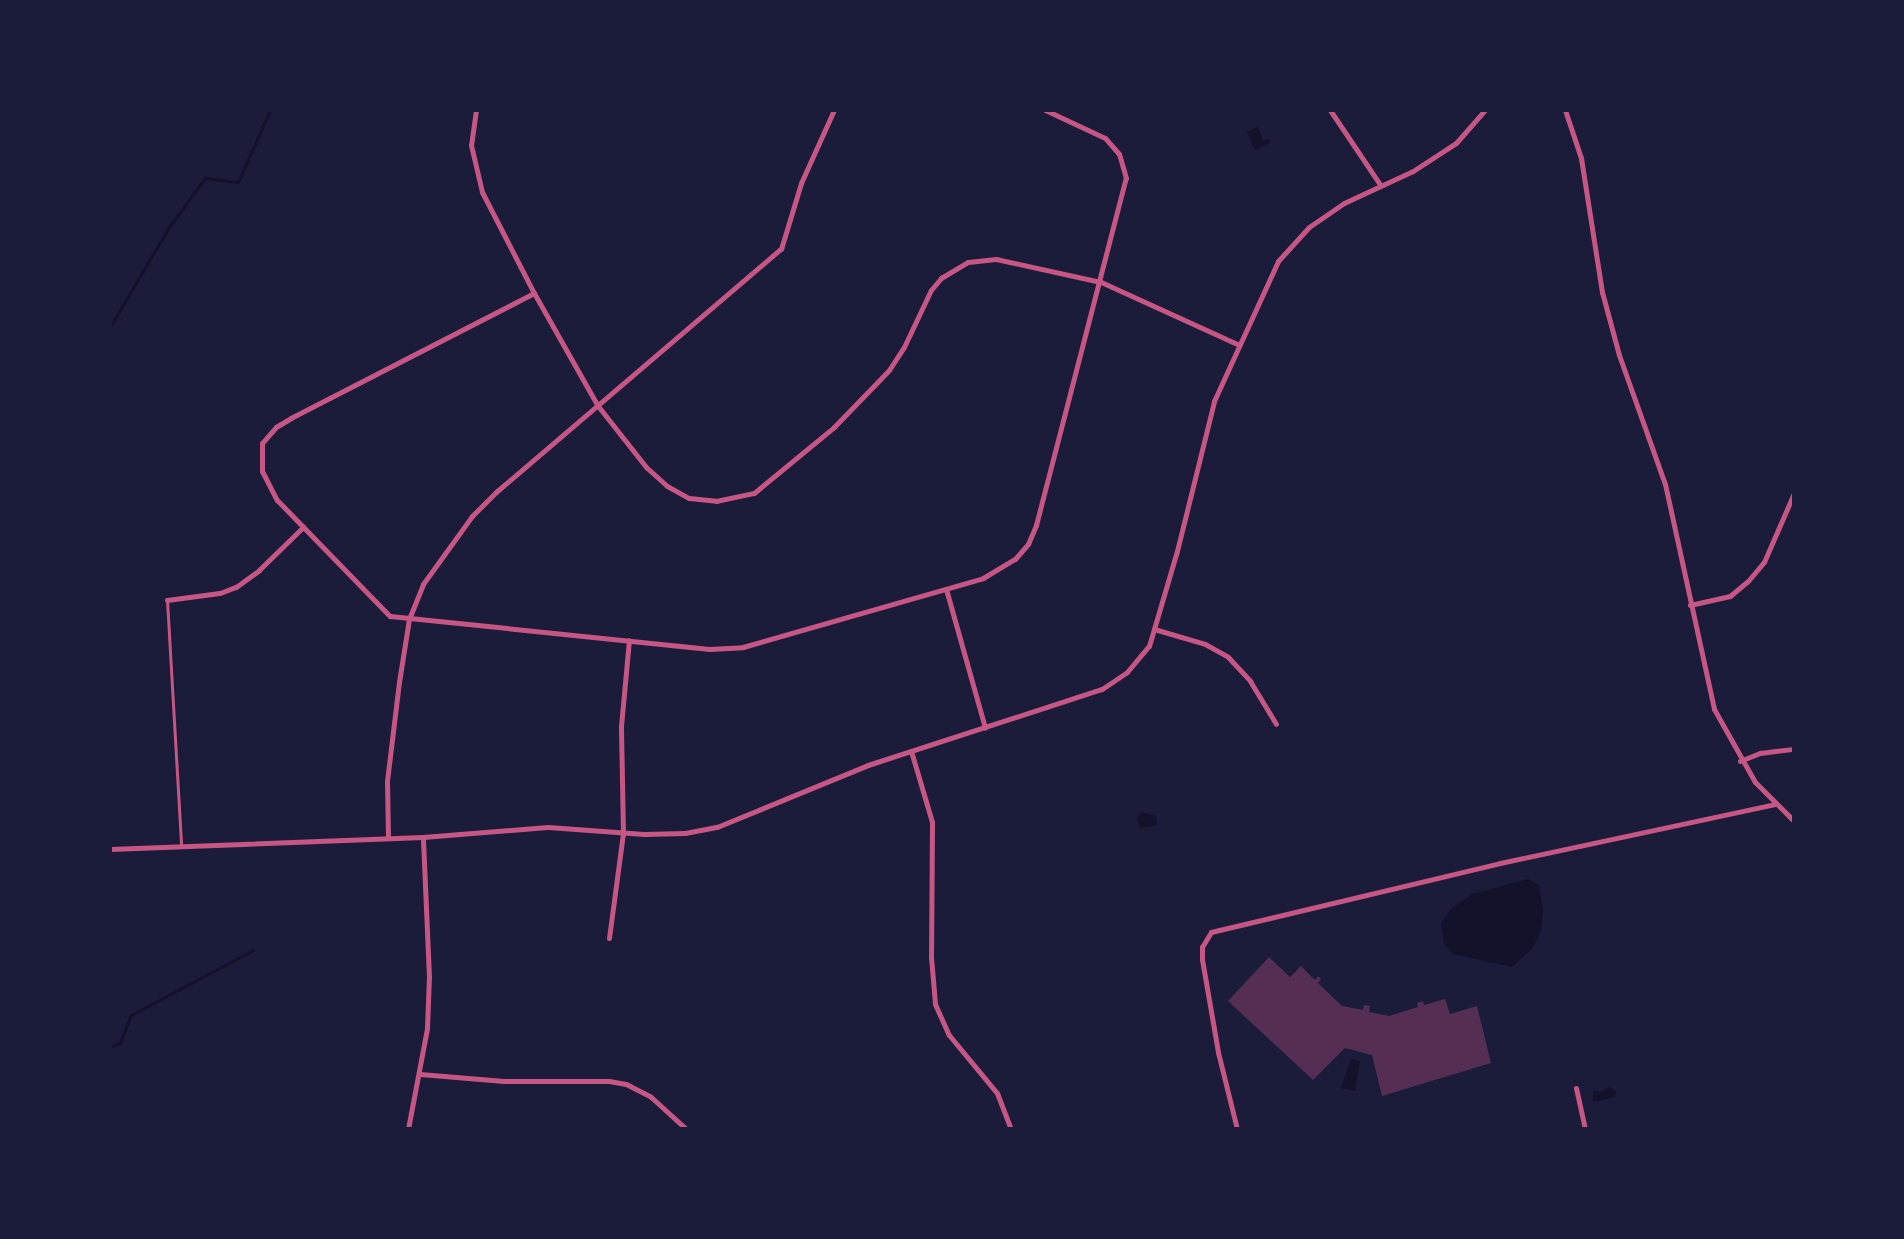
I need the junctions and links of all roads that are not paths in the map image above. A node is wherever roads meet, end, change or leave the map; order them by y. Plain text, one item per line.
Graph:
1 (476, 110) edge
2 (834, 110) edge
3 (1045, 110) edge
4 (1330, 110) edge
5 (1485, 110) edge
6 (1565, 110) edge
7 (1379, 183) junction
8 (1101, 282) junction
9 (534, 293) junction
10 (1239, 345) junction
11 (598, 406) junction
12 (1794, 493) edge
13 (303, 527) junction
14 (946, 589) junction
15 (167, 600) joint
16 (1690, 605) junction
17 (409, 619) junction
18 (1154, 629) junction
19 (629, 640) junction
20 (1276, 724) dead end
21 (985, 728) junction
22 (1794, 749) edge
23 (911, 751) junction
24 (1740, 761) junction
25 (1775, 804) junction
26 (1794, 821) edge
27 (623, 833) junction
28 (388, 837) junction
29 (423, 837) junction
30 (181, 846) junction
31 (110, 849) edge
32 (609, 938) dead end
33 (420, 1074) junction
34 (1576, 1088) dead end
35 (408, 1129) edge
36 (686, 1129) edge
37 (1011, 1129) edge
38 (1237, 1129) edge
39 (1585, 1129) edge

1 - 9 street
2 - 11 street
3 - 8 street
4 - 7 street
5 - 7 street
6 - 16 street
7 - 10 street
8 - 10 street
8 - 11 street
8 - 14 street
9 - 11 street
9 - 13 street
10 - 18 street
11 - 17 street
12 - 16 street
13 - 15 street
13 - 17 street
14 - 19 street
14 - 21 street
15 - 30 lane
16 - 24 street
17 - 19 street
17 - 28 street
18 - 20 street
18 - 21 street
19 - 27 street
21 - 23 street
22 - 24 street
23 - 27 street
23 - 37 street
24 - 25 street
25 - 26 street
25 - 38 street
27 - 29 street
27 - 32 street
28 - 29 street
28 - 30 street
29 - 33 street
30 - 31 street
33 - 35 street
33 - 36 street
34 - 39 street

